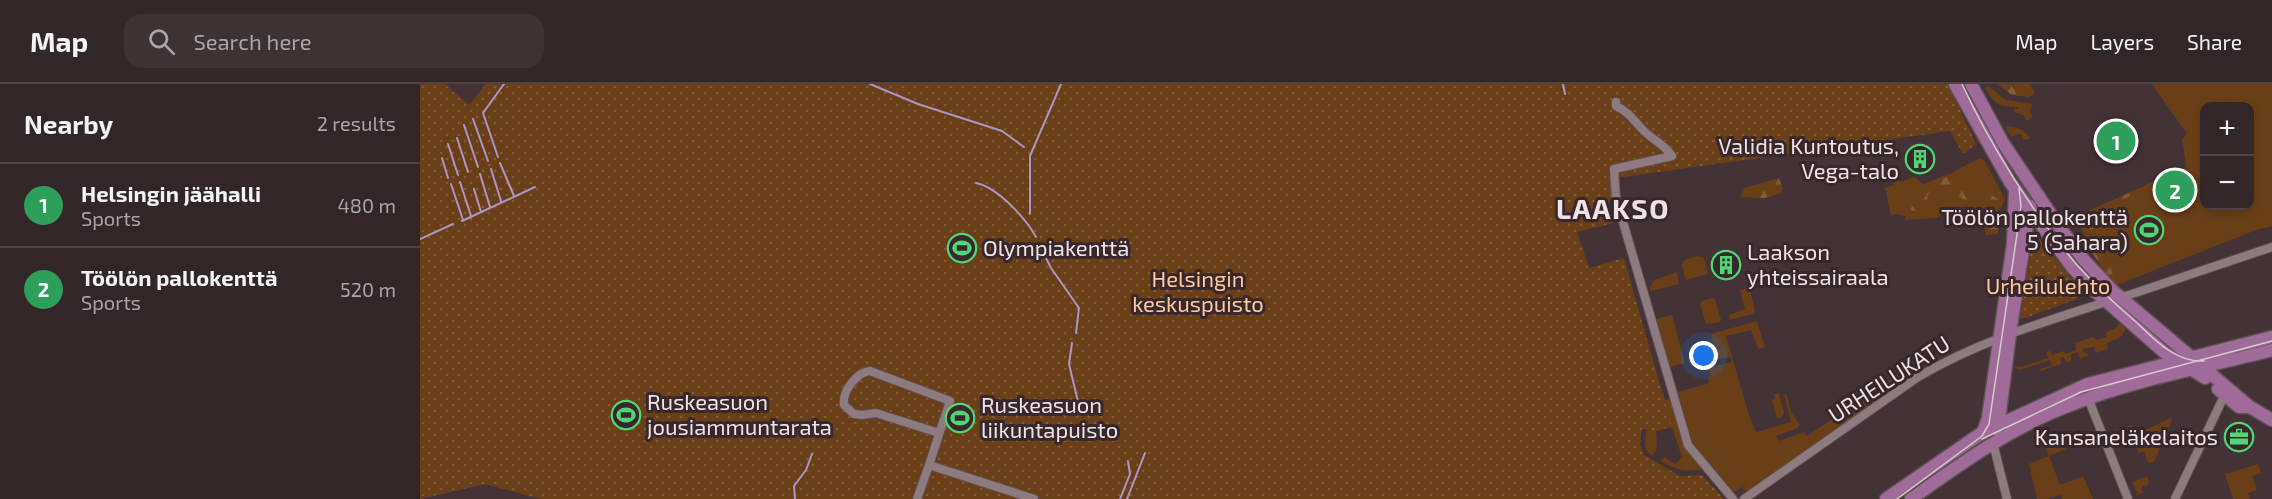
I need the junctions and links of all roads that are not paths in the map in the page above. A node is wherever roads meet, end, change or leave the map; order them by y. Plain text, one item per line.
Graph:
1 (1955, 84) edge
2 (1971, 84) edge
3 (1616, 102) dead end
4 (2026, 179) junction
5 (2015, 190) junction
6 (2030, 211) junction
7 (2272, 247) edge
8 (2121, 298) junction
9 (2106, 302) junction
10 (2005, 336) junction
11 (2272, 337) edge
12 (2272, 350) edge
13 (2174, 361) junction
14 (2196, 365) junction
15 (2227, 392) junction
16 (2088, 398) junction
17 (2272, 420) edge
18 (1997, 424) junction
19 (1983, 432) junction
20 (939, 433) junction
21 (1990, 444) junction
22 (929, 465) junction
23 (917, 499) edge
24 (1034, 499) edge
25 (1732, 499) edge
26 (1744, 499) edge
27 (1886, 499) edge
28 (1911, 499) edge
29 (2007, 499) edge
30 (2128, 499) edge
31 (2175, 499) edge

1 - 5 main road
2 - 4 main road
3 - 25 street
4 - 6 main road
4 - 8 main road
5 - 6 main road
5 - 10 main road
6 - 9 main road
6 - 10 main road
7 - 8 street, URHEILUKATU
8 - 9 street, URHEILUKATU
8 - 14 main road
9 - 10 street, URHEILUKATU
9 - 13 main road
10 - 18 main road
10 - 19 main road
10 - 26 street, URHEILUKATU
11 - 14 main road
12 - 14 main road
13 - 14 main road
13 - 18 main road
14 - 15 main road
14 - 16 main road
15 - 17 main road
15 - 31 street
16 - 21 main road
16 - 30 street
18 - 19 main road
18 - 21 main road
19 - 27 main road
20 - 20 street
20 - 22 street
21 - 28 main road
21 - 29 street
22 - 23 street
22 - 24 street

